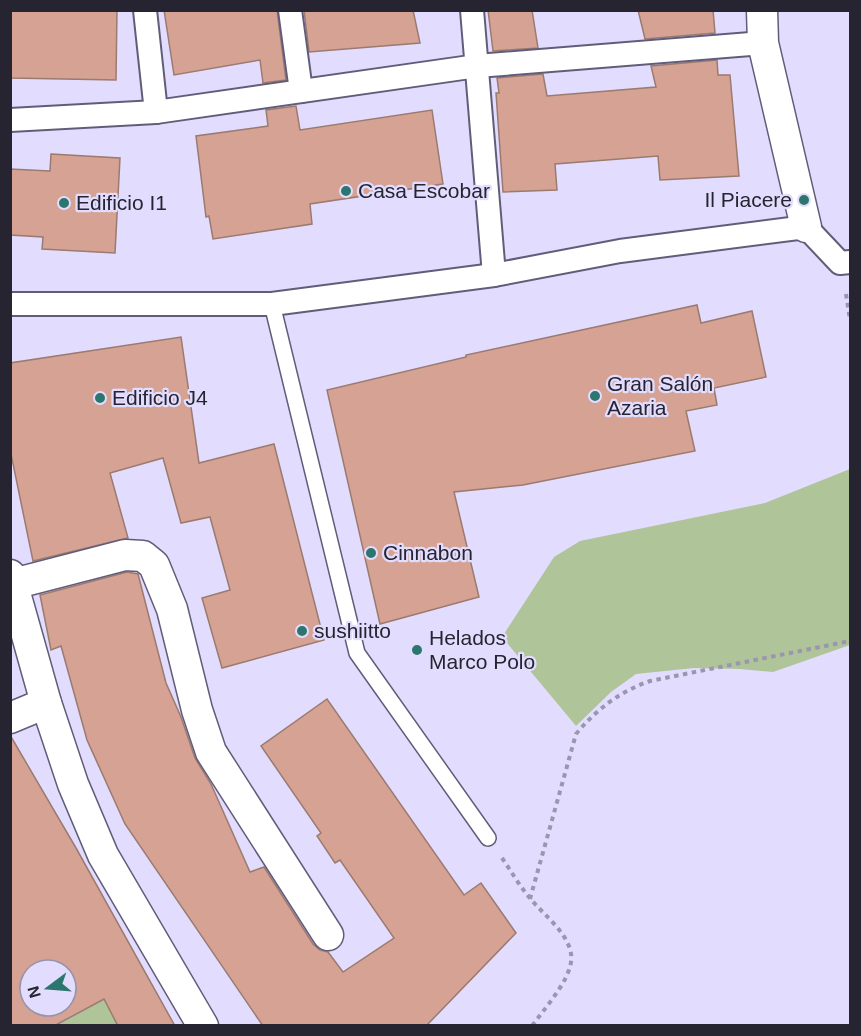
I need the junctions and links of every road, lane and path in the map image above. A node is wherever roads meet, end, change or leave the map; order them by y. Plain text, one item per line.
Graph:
1 (145, 10) edge
2 (291, 10) edge
3 (472, 10) edge
4 (762, 10) edge
5 (763, 44) junction
6 (477, 66) junction
7 (301, 91) junction
8 (156, 112) junction
9 (10, 120) edge
10 (806, 227) junction
11 (850, 262) edge
12 (494, 275) junction
13 (10, 304) edge
14 (272, 304) junction
15 (12, 580) edge
16 (850, 641) edge
17 (46, 703) junction
18 (10, 718) edge
19 (488, 838) joint
20 (530, 899) junction
21 (328, 935) dead end
22 (203, 1026) edge
23 (532, 1026) edge

1 - 8 street
2 - 7 street
3 - 6 street
4 - 5 street
5 - 6 street
5 - 10 street
6 - 7 street
6 - 12 street
7 - 8 street
8 - 9 street
10 - 11 street
10 - 12 street
12 - 14 street
13 - 14 street
14 - 19 lane
15 - 17 street
15 - 21 street
16 - 20 path
17 - 18 street
17 - 22 street
19 - 20 path
20 - 23 path

